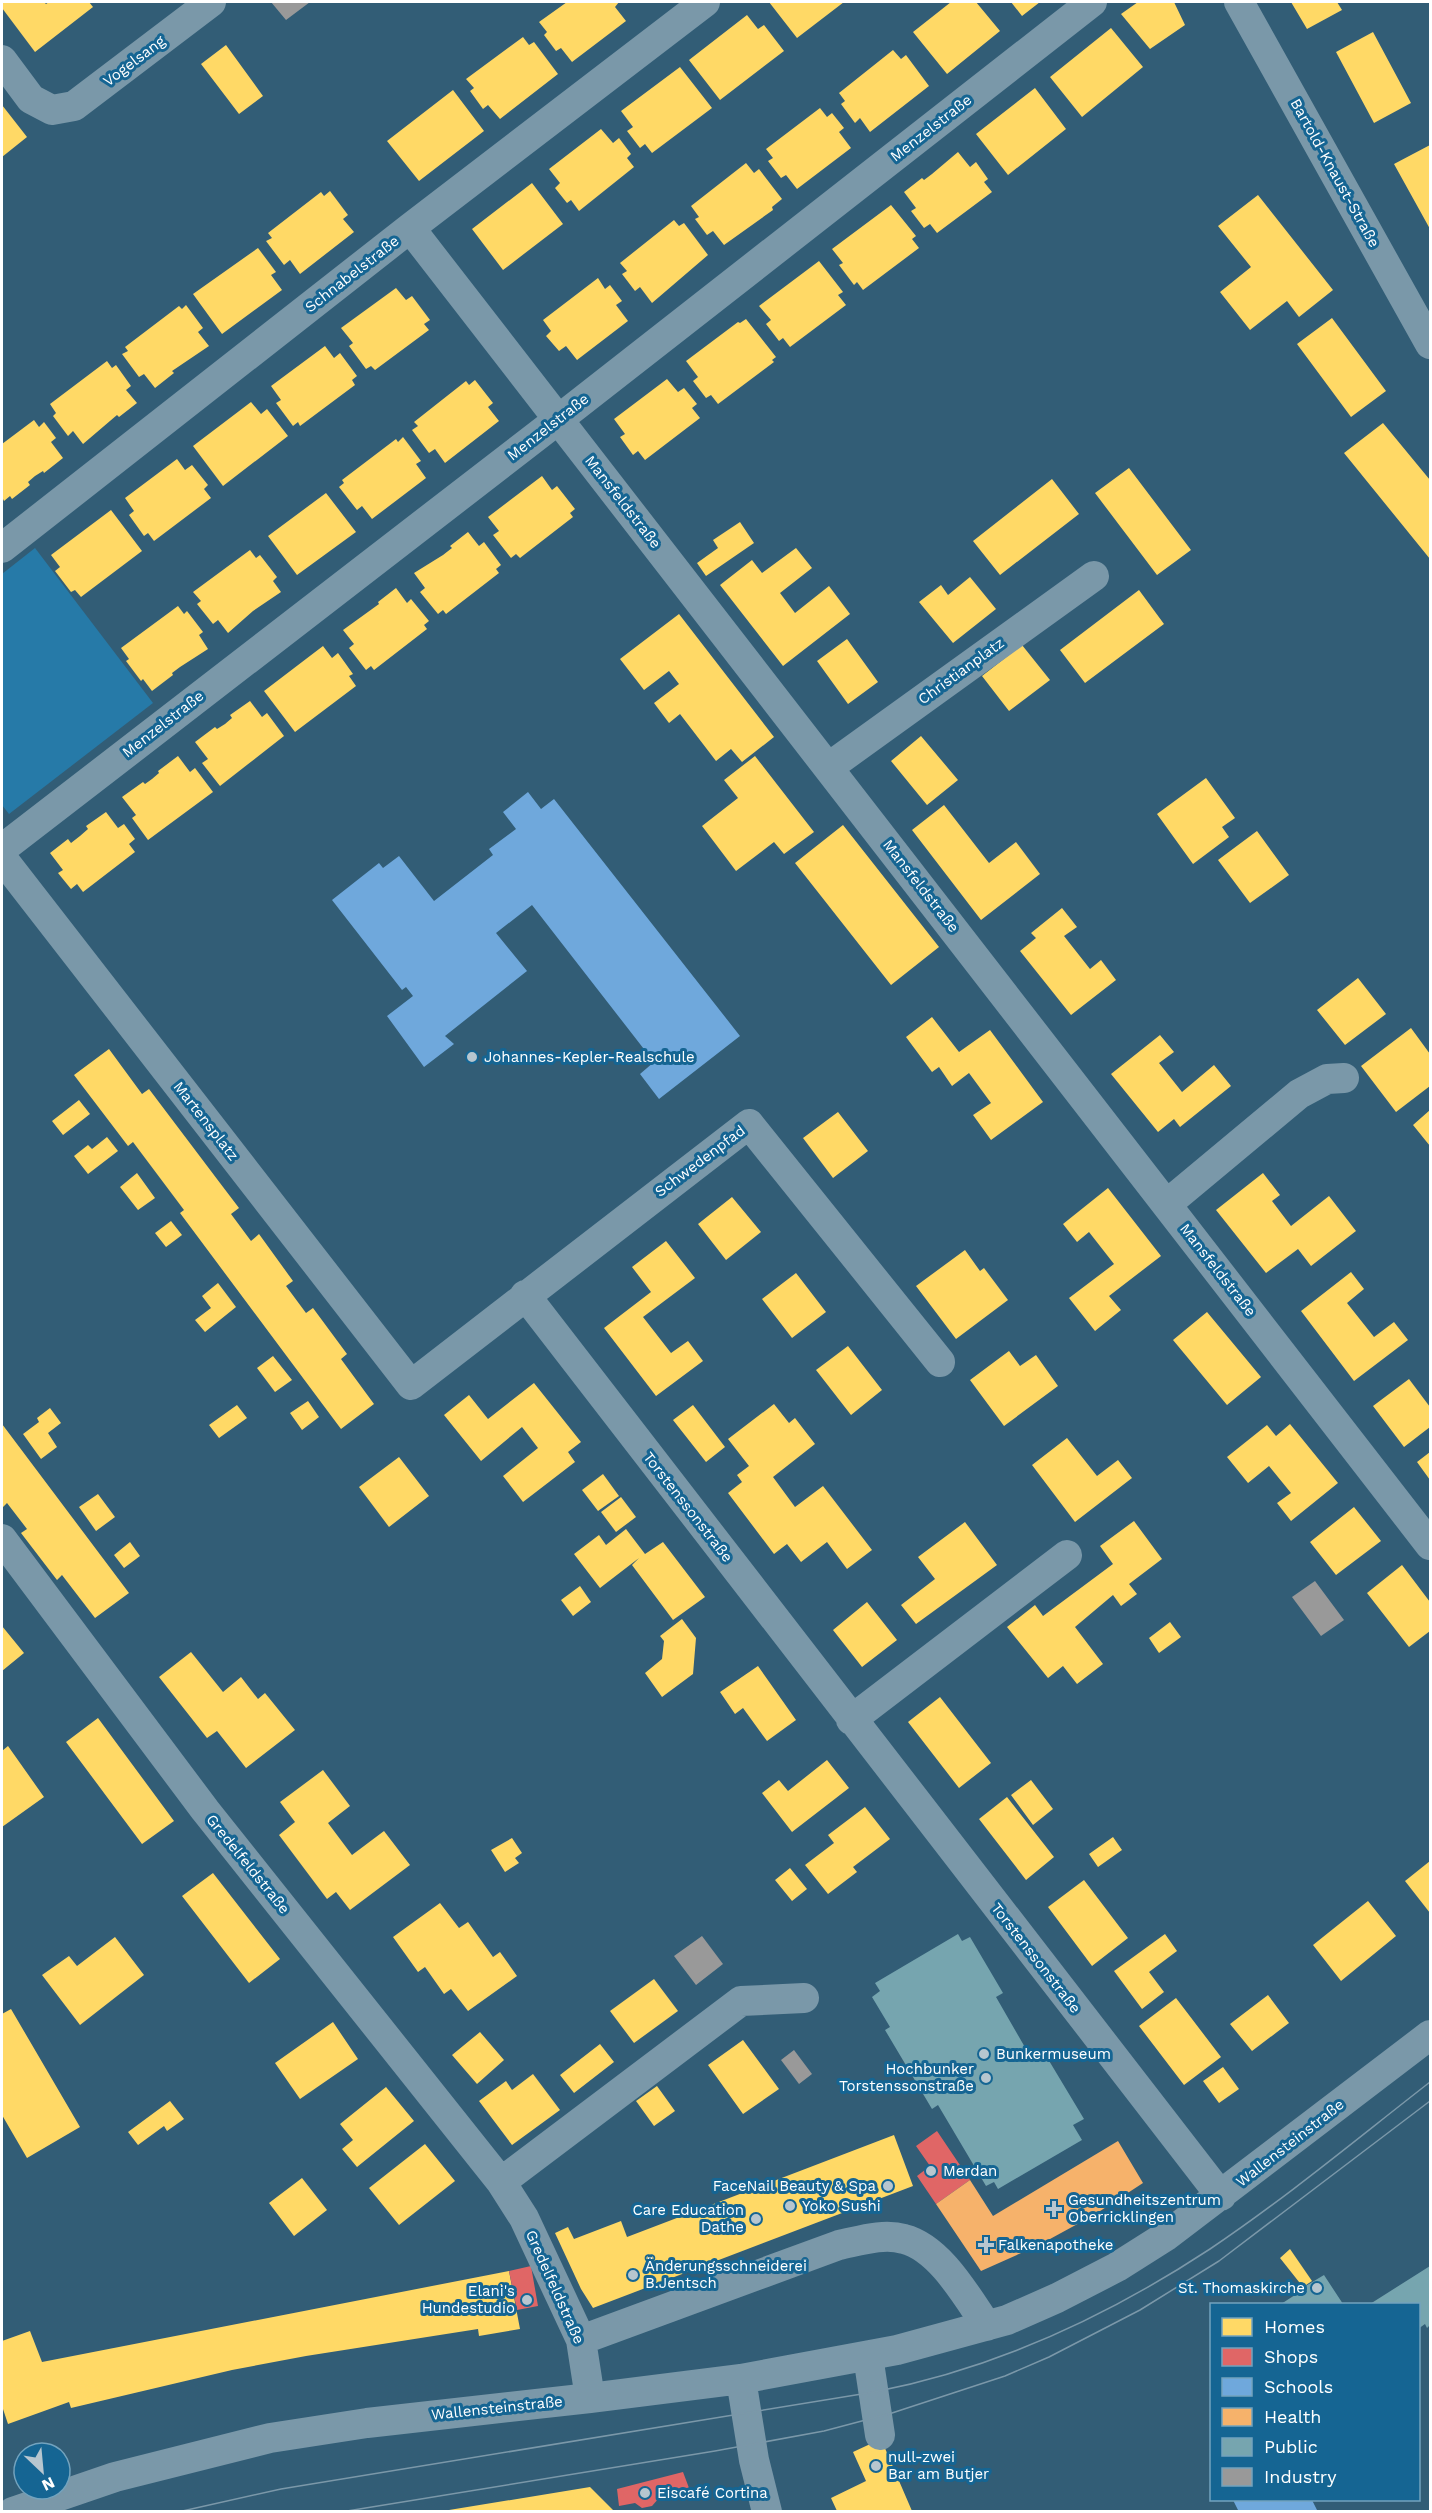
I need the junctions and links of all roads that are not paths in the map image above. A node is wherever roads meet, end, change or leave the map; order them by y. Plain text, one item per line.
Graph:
1 (211, 2) edge
2 (705, 2) edge
3 (1092, 2) edge
4 (1239, 2) edge
5 (2, 60) edge
6 (410, 228) junction
7 (1431, 344) edge
8 (559, 419) junction
9 (2, 548) edge
10 (1094, 576) dead end
11 (829, 767) junction
12 (2, 849) edge
13 (2, 858) edge
14 (1344, 1078) dead end
15 (1167, 1204) junction
16 (525, 1295) junction
17 (940, 1362) dead end
18 (411, 1385) joint
19 (2, 1539) edge
20 (1431, 1545) edge
21 (1067, 1555) dead end
22 (851, 1720) junction
23 (804, 1998) dead end
24 (1431, 2035) edge
25 (501, 2182) junction
26 (1221, 2196) junction
27 (987, 2326) junction
28 (581, 2340) junction
29 (868, 2356) junction
30 (741, 2379) junction
31 (590, 2398) junction
32 (880, 2435) dead end
33 (13, 2511) edge
34 (767, 2511) edge

1 - 5 street, Vogelsang
2 - 6 street, Schnabelstraße
3 - 8 street, Menzelstraße
4 - 7 street, Bartold-Knaust-Straße
6 - 8 street, Mansfeldstraße
6 - 9 street, Schnabelstraße
8 - 11 street, Mansfeldstraße
8 - 12 street, Menzelstraße
10 - 11 street, Christianplatz
11 - 15 street, Mansfeldstraße
13 - 18 street, Martensplatz
14 - 15 street
15 - 20 street, Mansfeldstraße
16 - 17 street, Schwedenpfad
16 - 18 street, Schwedenpfad
16 - 22 street, Torstenssonstraße
19 - 25 street, Gredelfeldstraße
21 - 22 street
22 - 26 street, Torstenssonstraße
23 - 25 street
24 - 26 street, Wallensteinstraße
25 - 28 street, Gredelfeldstraße
26 - 27 street, Wallensteinstraße
27 - 28 street
27 - 29 street, Wallensteinstraße
28 - 31 street, Gredelfeldstraße
29 - 30 street, Wallensteinstraße
29 - 32 street
30 - 31 street, Wallensteinstraße
30 - 34 street
31 - 33 street, Wallensteinstraße

